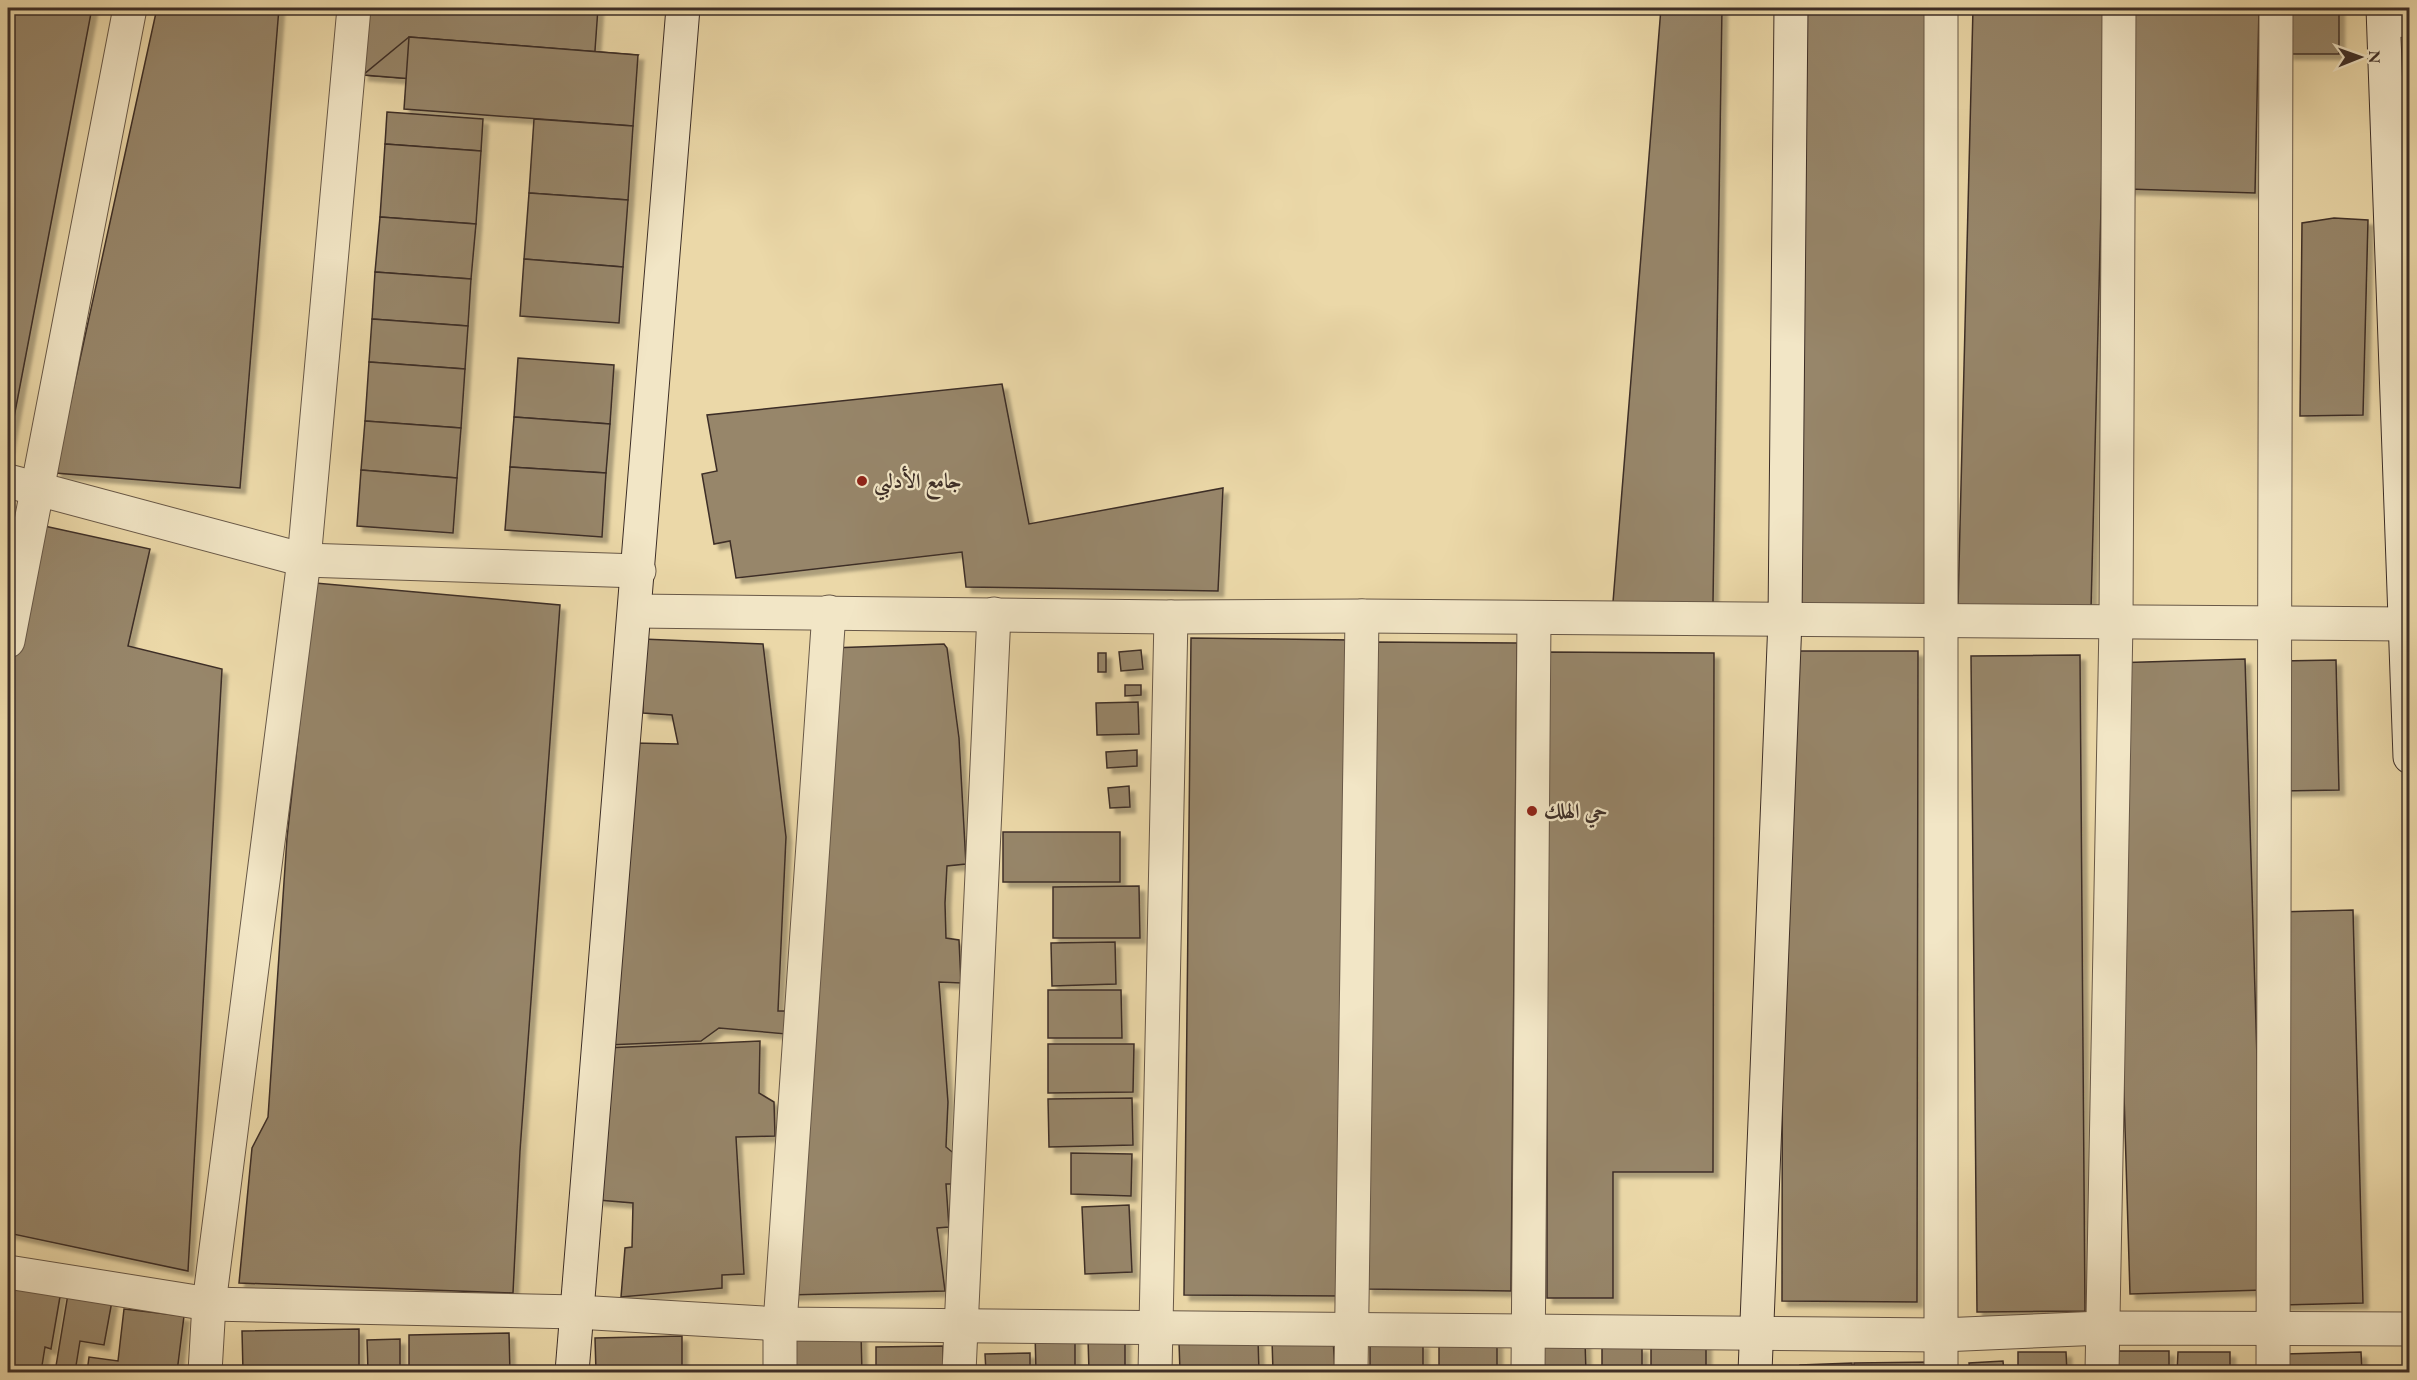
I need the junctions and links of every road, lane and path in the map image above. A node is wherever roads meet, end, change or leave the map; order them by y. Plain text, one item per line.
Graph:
1 (130, 8) edge
2 (354, 8) edge
3 (683, 8) edge
4 (1791, 8) edge
5 (1941, 8) edge
6 (2119, 8) edge
7 (2276, 8) edge
8 (2392, 16) edge
9 (2401, 244) edge
10 (2405, 477) edge
11 (22, 484) edge
12 (304, 560) junction
13 (639, 571) junction
14 (635, 611) junction
15 (828, 612) junction
16 (994, 614) junction
17 (1362, 616) junction
18 (1171, 617) junction
19 (1534, 618) junction
20 (1785, 620) junction
21 (1942, 620) junction
22 (2116, 622) junction
23 (2274, 623) junction
24 (2405, 624) junction
25 (8, 641) edge
26 (2409, 757) edge
27 (8, 1272) edge
28 (209, 1304) junction
29 (577, 1312) junction
30 (780, 1324) junction
31 (959, 1325) junction
32 (1155, 1327) junction
33 (1351, 1328) junction
34 (2102, 1328) junction
35 (1527, 1329) junction
36 (2273, 1329) junction
37 (2409, 1329) edge
38 (1755, 1333) junction
39 (1941, 1335) junction
40 (205, 1372) edge
41 (572, 1372) edge
42 (780, 1372) edge
43 (959, 1372) edge
44 (1155, 1372) edge
45 (1351, 1372) edge
46 (1528, 1372) edge
47 (1755, 1372) edge
48 (1941, 1372) edge
49 (2102, 1372) edge
50 (2273, 1372) edge

1 - 11 street
2 - 12 street
3 - 13 street
4 - 20 street
5 - 21 street
6 - 22 street
7 - 23 street
8 - 9 street
9 - 10 street
10 - 24 street
11 - 12 street
11 - 25 street
12 - 13 street
12 - 28 street
13 - 14 street
14 - 15 street
14 - 29 street
15 - 16 street
15 - 30 street
16 - 18 street
16 - 31 street
17 - 18 street
17 - 19 street
17 - 33 street
18 - 32 street
19 - 20 street
19 - 35 street
20 - 21 street
20 - 38 street
21 - 22 street
21 - 39 street
22 - 23 street
22 - 34 street
23 - 24 street
23 - 36 street
24 - 26 street
27 - 28 street
28 - 29 street
28 - 40 street
29 - 30 street
29 - 41 street
30 - 31 street
30 - 42 street
31 - 32 street
31 - 43 street
32 - 33 street
32 - 44 street
33 - 35 street
33 - 45 street
34 - 36 street
34 - 39 street
34 - 49 street
35 - 38 street
35 - 46 street
36 - 37 street
36 - 50 street
38 - 39 street
38 - 47 street
39 - 48 street

